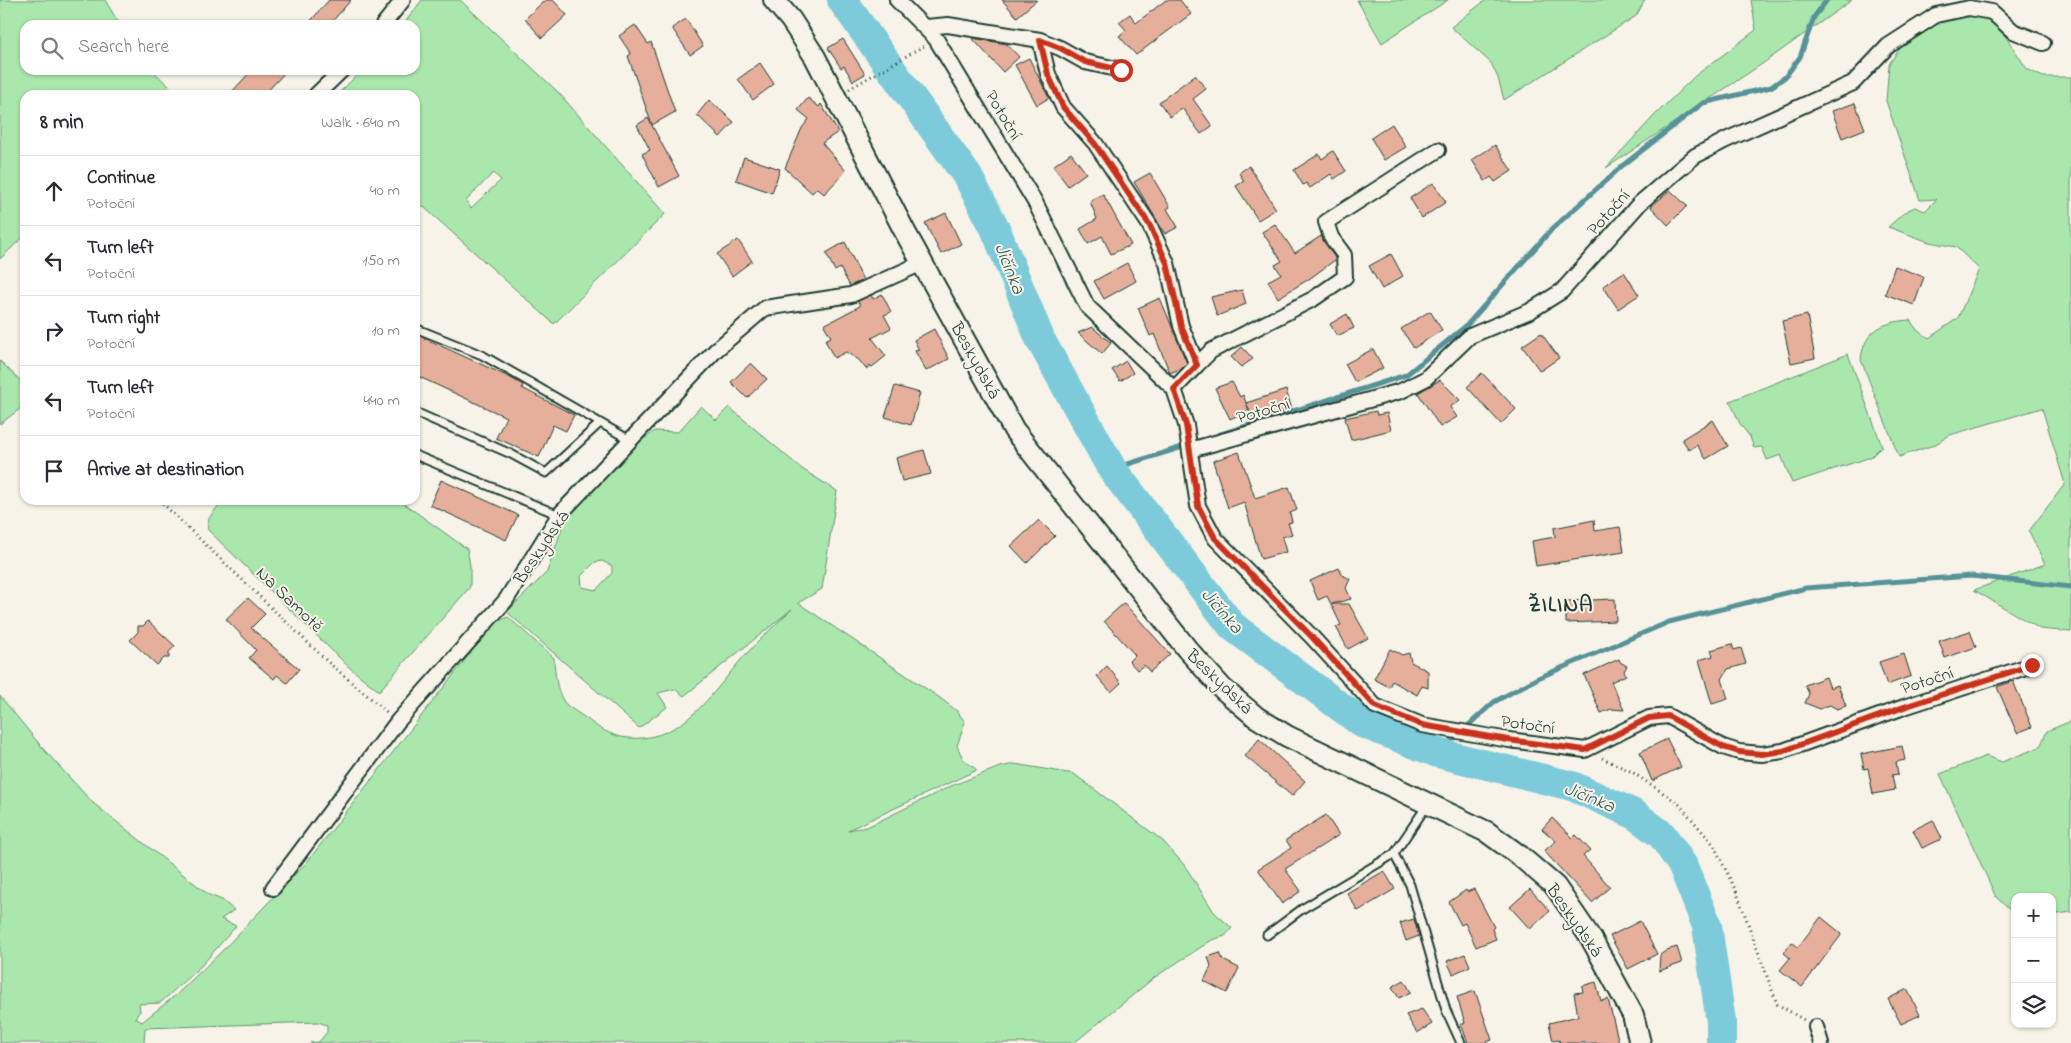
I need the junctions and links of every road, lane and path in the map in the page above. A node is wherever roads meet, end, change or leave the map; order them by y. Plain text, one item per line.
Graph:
1 (403, 0) edge
2 (774, 0) edge
3 (896, 0) edge
4 (387, 20) edge
5 (926, 27) junction
6 (1040, 40) junction
7 (2043, 43) dead end
8 (907, 56) dead end
9 (1121, 70) dead end
10 (337, 75) edge
11 (321, 90) edge
12 (836, 97) junction
13 (1438, 150) dead end
14 (922, 263) junction
15 (420, 330) edge
16 (1197, 365) junction
17 (1174, 389) junction
18 (420, 414) edge
19 (600, 423) junction
20 (630, 440) junction
21 (1190, 450) junction
22 (420, 457) edge
23 (164, 505) edge
24 (559, 515) junction
25 (2032, 665) dead end
26 (398, 721) junction
27 (1585, 750) junction
28 (1429, 804) junction
29 (1394, 854) junction
30 (273, 888) dead end
31 (1266, 935) dead end
32 (1816, 1027) joint
33 (1462, 1043) edge
34 (1640, 1043) edge
35 (1821, 1043) edge

1 - 4 street
2 - 12 street, Beskydská
3 - 5 street, Potoční
5 - 6 street
5 - 17 street, Potoční
6 - 9 street
6 - 16 street
7 - 21 street, Potoční
8 - 12 path
10 - 11 street
12 - 14 street, Beskydská
13 - 16 street
14 - 20 street, Beskydská
14 - 28 street, Beskydská
15 - 19 lane
16 - 17 street
17 - 21 street, Potoční
18 - 19 lane
19 - 20 lane
20 - 24 street, Beskydská
21 - 27 street, Potoční
22 - 24 lane
23 - 26 path, Na Samotě
24 - 26 street, Beskydská
25 - 27 street, Potoční
26 - 30 street, Beskydská
27 - 32 path
28 - 29 lane
28 - 34 street, Beskydská
29 - 31 lane
29 - 33 lane
32 - 35 street

